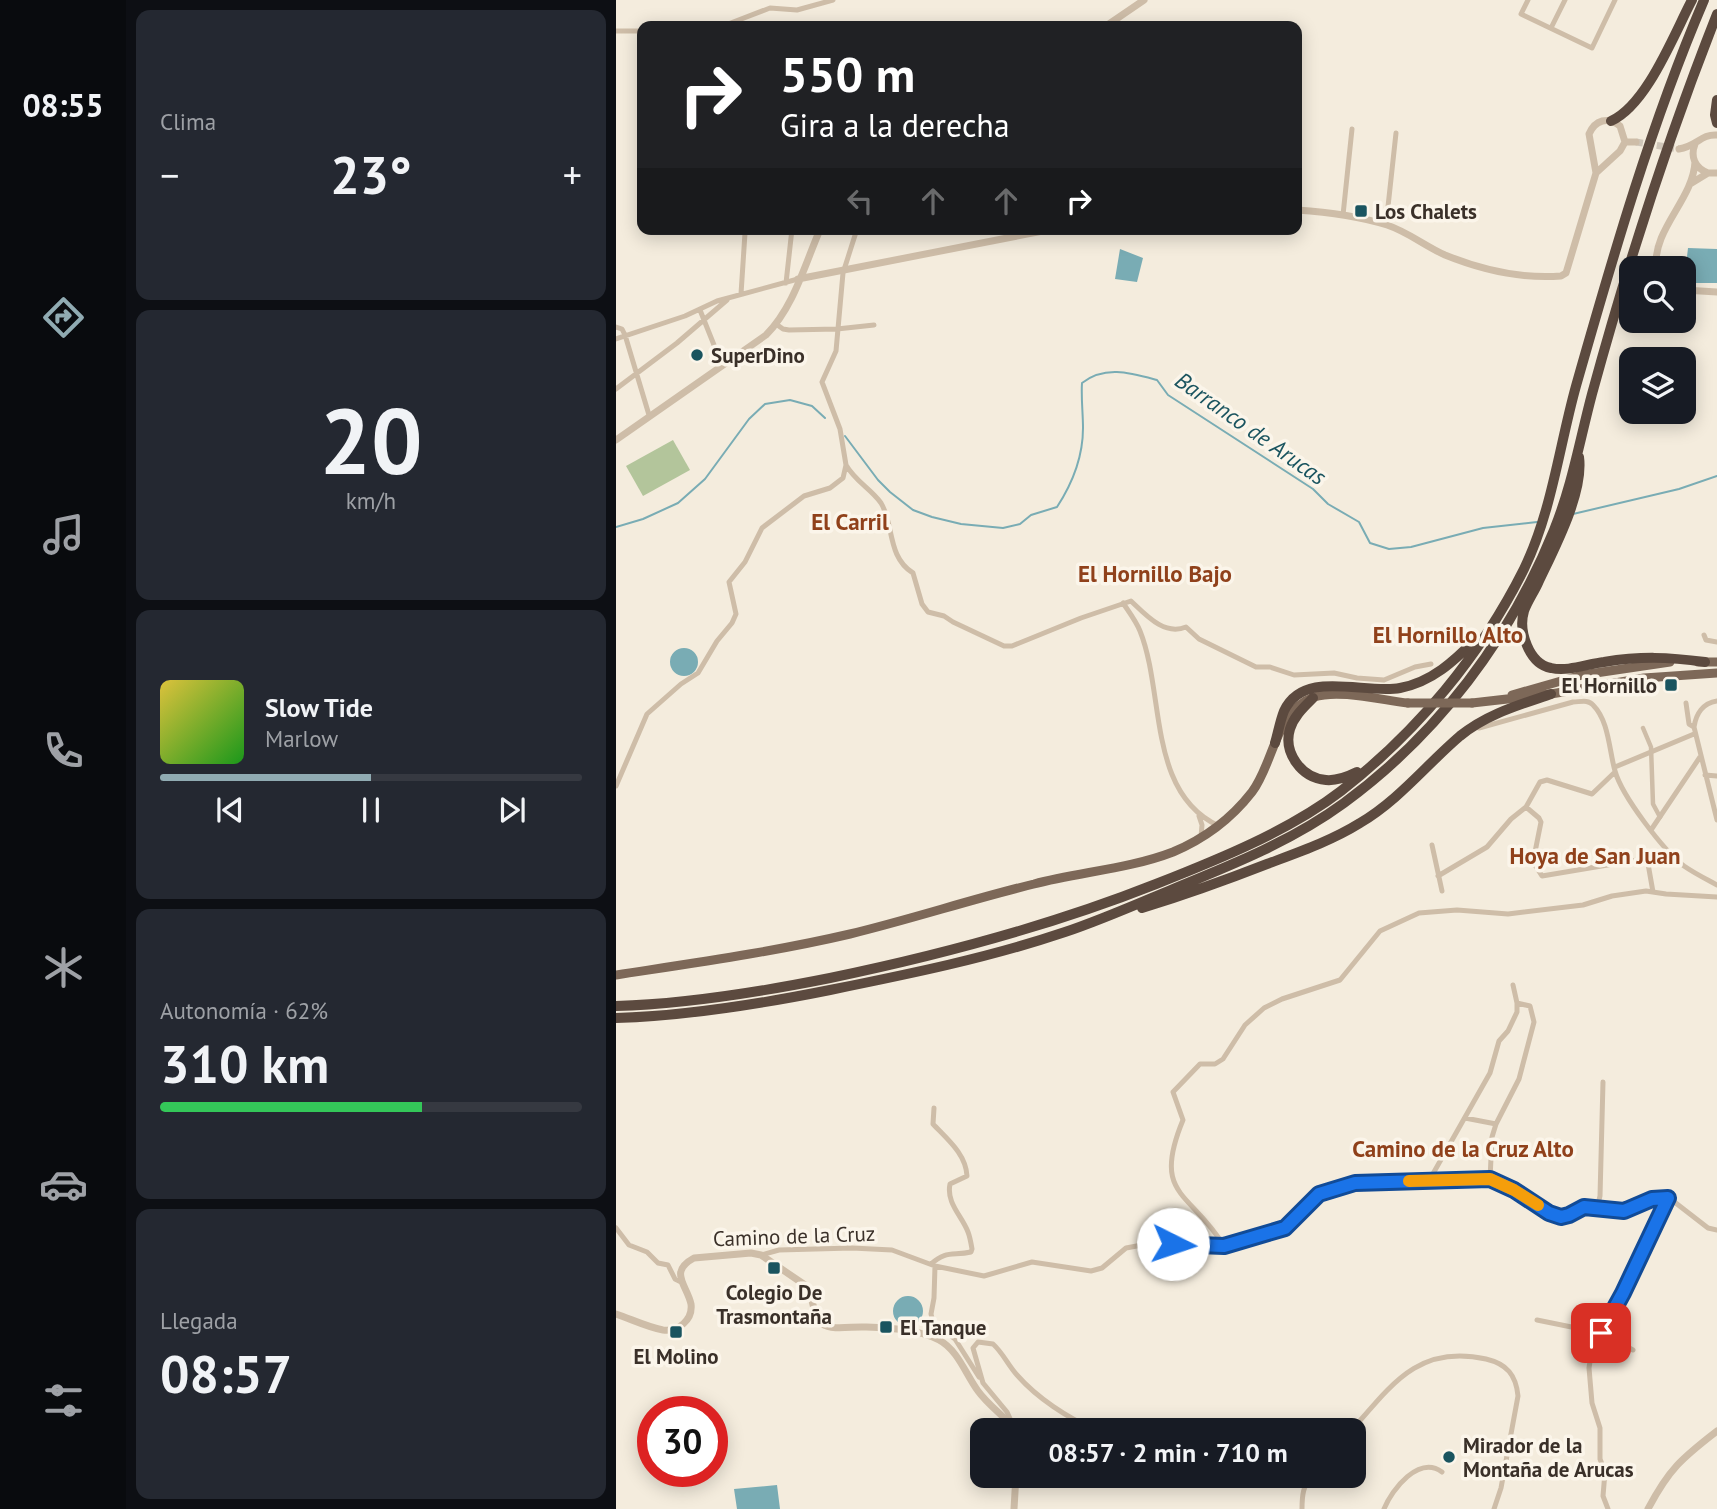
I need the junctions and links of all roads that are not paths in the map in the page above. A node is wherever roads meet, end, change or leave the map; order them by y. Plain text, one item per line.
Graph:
1 (833, 0) edge
2 (1143, 0) edge
3 (1528, 0) edge
4 (1565, 0) edge
5 (1615, 0) edge
6 (1692, 0) edge
7 (1704, 0) edge
8 (1717, 14) edge
9 (736, 21) edge
10 (1113, 21) edge
11 (1551, 28) junction
12 (616, 31) edge
13 (637, 31) edge
14 (1717, 100) edge
15 (1611, 121) junction
16 (1717, 123) edge
17 (1352, 129) dead end
18 (1396, 133) dead end
19 (1717, 135) edge
20 (1625, 142) junction
21 (1636, 142) tunnel mouth
22 (1695, 144) junction
23 (1593, 151) junction
24 (1612, 156) junction
25 (1694, 160) junction
26 (1596, 173) junction
27 (1708, 173) junction
28 (1717, 173) edge
29 (1688, 186) junction
30 (1302, 211) edge
31 (1343, 215) junction
32 (1386, 225) junction
33 (745, 235) edge
34 (791, 235) edge
35 (818, 235) edge
36 (855, 235) edge
37 (1021, 235) edge
38 (1655, 256) edge
39 (805, 263) junction
40 (845, 268) junction
41 (816, 274) junction
42 (798, 279) junction
43 (786, 283) junction
44 (1696, 291) edge
45 (1717, 292) edge
46 (741, 294) junction
47 (729, 298) junction
48 (700, 310) junction
49 (704, 320) junction
50 (776, 324) junction
51 (874, 325) dead end
52 (616, 327) edge
53 (837, 329) junction
54 (625, 335) junction
55 (616, 339) edge
56 (722, 365) junction
57 (637, 375) junction
58 (616, 389) edge
59 (649, 415) junction
60 (616, 440) edge
61 (846, 465) junction
62 (1529, 593) junction
63 (1122, 603) junction
64 (1489, 626) junction
65 (1704, 635) dead end
66 (1717, 642) edge
67 (1705, 662) junction
68 (1717, 662) edge
69 (1431, 664) dead end
70 (1717, 673) edge
71 (1551, 694) junction
72 (1313, 698) junction
73 (1497, 700) junction
74 (1717, 701) edge
75 (1686, 703) dead end
76 (1643, 728) dead end
77 (1694, 731) junction
78 (1466, 732) junction
79 (1275, 743) junction
80 (1651, 752) junction
81 (1700, 757) junction
82 (1373, 764) junction
83 (1695, 765) junction
84 (1615, 770) junction
85 (1704, 772) junction
86 (1717, 776) edge
87 (616, 786) edge
88 (1526, 807) junction
89 (1198, 813) junction
90 (1661, 818) junction
91 (1717, 820) edge
92 (1219, 826) junction
93 (1651, 830) junction
94 (1201, 838) junction
95 (1432, 845) dead end
96 (1673, 854) junction
97 (1647, 858) junction
98 (1438, 876) junction
99 (1717, 885) edge
100 (1442, 891) dead end
101 (1653, 892) junction
102 (1717, 897) edge
103 (1087, 924) junction
104 (616, 975) edge
105 (1513, 985) dead end
106 (1517, 1003) junction
107 (616, 1006) edge
108 (616, 1018) edge
109 (1603, 1083) dead end
110 (934, 1108) dead end
111 (1465, 1118) junction
112 (1496, 1124) junction
113 (1490, 1179) junction
114 (1430, 1180) junction
115 (1668, 1198) junction
116 (1597, 1208) junction
117 (616, 1228) edge
118 (1717, 1230) edge
119 (1224, 1246) junction
120 (761, 1255) junction
121 (933, 1265) junction
122 (681, 1282) junction
123 (616, 1314) edge
124 (1537, 1320) dead end
125 (1601, 1333) junction
126 (1633, 1350) dead end
127 (983, 1383) junction
128 (1004, 1418) edge
129 (1010, 1418) edge
130 (1072, 1418) edge
131 (1363, 1418) edge
132 (1717, 1431) edge
133 (1442, 1472) dead end
134 (1015, 1488) edge
135 (1304, 1488) edge
136 (1014, 1509) edge
137 (1302, 1509) edge
138 (1384, 1509) edge
139 (1494, 1509) edge
140 (1608, 1509) edge
141 (1648, 1509) edge

1 - 9 street
2 - 10 street
3 - 11 street
4 - 11 street
5 - 11 street
6 - 15 highway
7 - 64 highway
8 - 62 highway
12 - 13 street
14 - 16 highway
15 - 20 street
15 - 23 street
17 - 31 street
18 - 32 street
19 - 22 street
20 - 21 street
20 - 24 street
22 - 25 street
22 - 25 street
23 - 24 street
23 - 26 street
24 - 26 street
25 - 27 street
25 - 29 street
26 - 32 street
27 - 28 street
27 - 29 street
29 - 38 street
30 - 31 street
31 - 32 street
33 - 46 street
34 - 43 street
35 - 39 street
36 - 40 street
37 - 40 street
39 - 41 street
39 - 42 street
40 - 41 street
40 - 53 street
41 - 42 street
42 - 43 street
42 - 50 street
43 - 46 street
44 - 45 street
46 - 47 street
47 - 48 street
47 - 49 street
48 - 49 street
48 - 54 street
49 - 56 street
49 - 57 street
50 - 53 street
50 - 56 street
51 - 53 street
52 - 54 street
53 - 61 street
54 - 55 street
54 - 57 street
56 - 59 street
57 - 58 street
57 - 59 street
59 - 60 street
61 - 63 street
61 - 87 street
62 - 67 highway
62 - 103 highway
63 - 69 street
63 - 89 street
64 - 79 highway
64 - 82 highway
65 - 66 street
67 - 68 main road
67 - 73 main road
70 - 71 main road
71 - 73 main road
71 - 78 highway
72 - 73 main road, bridge
72 - 79 main road
72 - 82 highway
74 - 77 street
75 - 77 street
76 - 80 street
77 - 80 street
77 - 81 street
78 - 84 street
78 - 103 highway
79 - 92 main road
80 - 84 street
80 - 90 street
81 - 83 street
81 - 85 street
82 - 107 highway
83 - 85 street
83 - 90 street
84 - 88 street
84 - 93 street
85 - 86 street
85 - 91 street
88 - 97 street
88 - 98 street
89 - 92 street
89 - 94 street
90 - 93 street
92 - 94 main road
93 - 96 street
94 - 104 main road
95 - 98 street
96 - 97 street
96 - 99 street
97 - 101 street
98 - 100 street
101 - 102 street
101 - 119 street
103 - 108 highway
105 - 106 street
106 - 111 street
106 - 112 street
109 - 116 street
110 - 121 street
111 - 112 street
111 - 114 street
112 - 113 street
113 - 114 street, Camino de la Cruz
113 - 116 street, Camino de la Cruz
114 - 119 street, Camino de la Cruz
115 - 116 street, Camino de la Cruz
115 - 118 street
115 - 125 street
117 - 122 street
119 - 121 street, Camino de la Cruz
120 - 121 street, Camino de la Cruz
120 - 122 street, Camino de la Cruz
120 - 128 street
121 - 127 street
122 - 123 street
124 - 125 street
125 - 126 street
125 - 140 street
127 - 129 street
127 - 130 street
131 - 139 street
132 - 141 street
133 - 138 street
134 - 136 street
135 - 137 street

